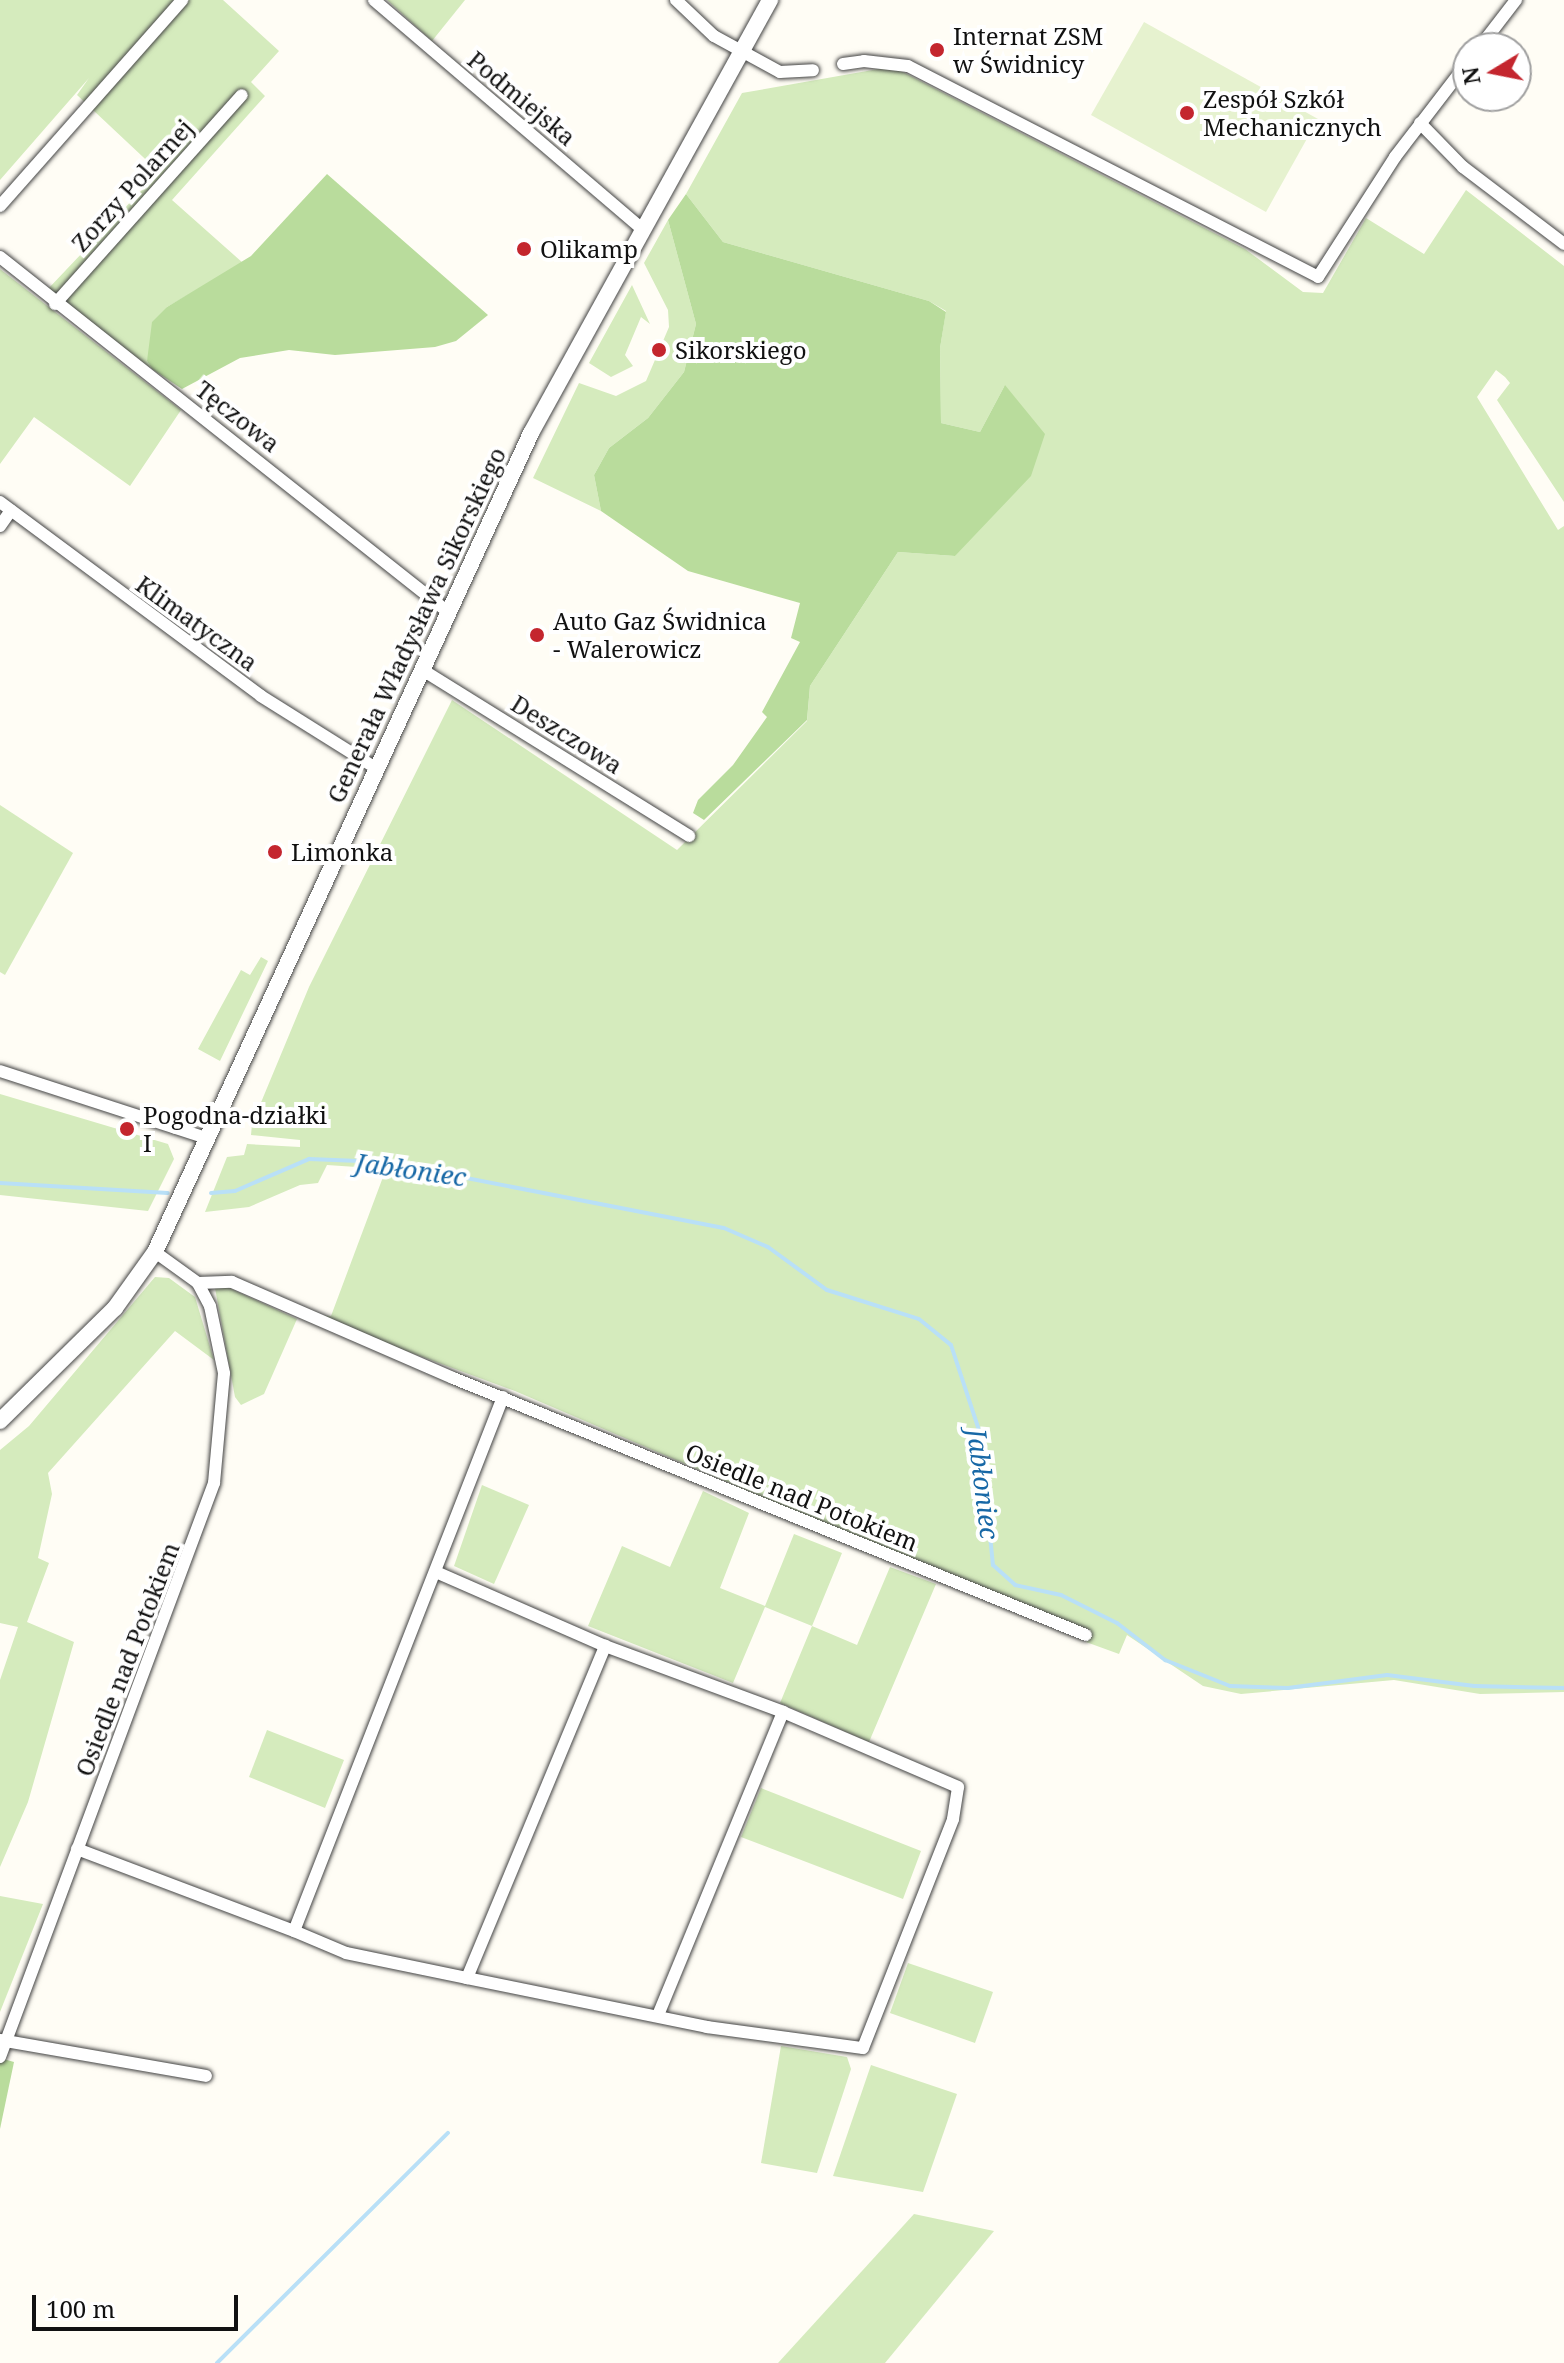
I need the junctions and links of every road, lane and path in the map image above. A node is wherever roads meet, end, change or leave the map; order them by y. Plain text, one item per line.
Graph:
1 (182, 0) edge
2 (374, 0) edge
3 (676, 0) edge
4 (770, 0) edge
5 (1516, 0) edge
6 (1491, 32) edge
7 (741, 51) junction
8 (843, 64) dead end
9 (813, 70) dead end
10 (1452, 82) edge
11 (242, 95) dead end
12 (1420, 123) junction
13 (0, 206) edge
14 (642, 229) junction
15 (1564, 244) edge
16 (0, 257) edge
17 (55, 304) junction
18 (5, 506) edge
19 (0, 526) edge
20 (444, 609) junction
21 (421, 669) junction
22 (376, 768) junction
23 (689, 836) dead end
24 (0, 1071) edge
25 (206, 1138) junction
26 (155, 1252) junction
27 (198, 1283) junction
28 (503, 1397) junction
29 (0, 1421) edge
30 (438, 1573) junction
31 (1086, 1635) dead end
32 (605, 1646) junction
33 (783, 1712) junction
34 (77, 1849) junction
35 (294, 1931) junction
36 (467, 1978) junction
37 (658, 2015) junction
38 (2, 2041) edge
39 (0, 2057) edge
40 (206, 2076) dead end

1 - 13 street
2 - 14 street, Podmiejska
3 - 7 street
4 - 7 street, Generała Władysława Sikorskiego
5 - 6 street
7 - 9 street
7 - 14 street, Generała Władysława Sikorskiego
8 - 12 street
10 - 12 street
11 - 17 street, Zorzy Polarnej
12 - 15 street
14 - 20 street, Generała Władysława Sikorskiego
16 - 17 street, Tęczowa
17 - 20 street, Tęczowa
18 - 19 street
18 - 22 street, Klimatyczna
20 - 21 street, Generała Władysława Sikorskiego
21 - 22 street, Generała Władysława Sikorskiego
21 - 23 street, Deszczowa
22 - 25 street, Generała Władysława Sikorskiego
24 - 25 street
25 - 26 street, Generała Władysława Sikorskiego
26 - 27 street
26 - 29 street, Generała Władysława Sikorskiego
27 - 28 street, Osiedle nad Potokiem
27 - 34 street, Osiedle nad Potokiem
28 - 30 street
28 - 31 street, Osiedle nad Potokiem
30 - 32 street
30 - 35 street
32 - 33 street
32 - 36 street
33 - 37 street
33 - 37 street
34 - 35 street
34 - 38 street, Osiedle nad Potokiem
35 - 36 street
36 - 37 street
38 - 39 street, Osiedle nad Potokiem
38 - 40 street

